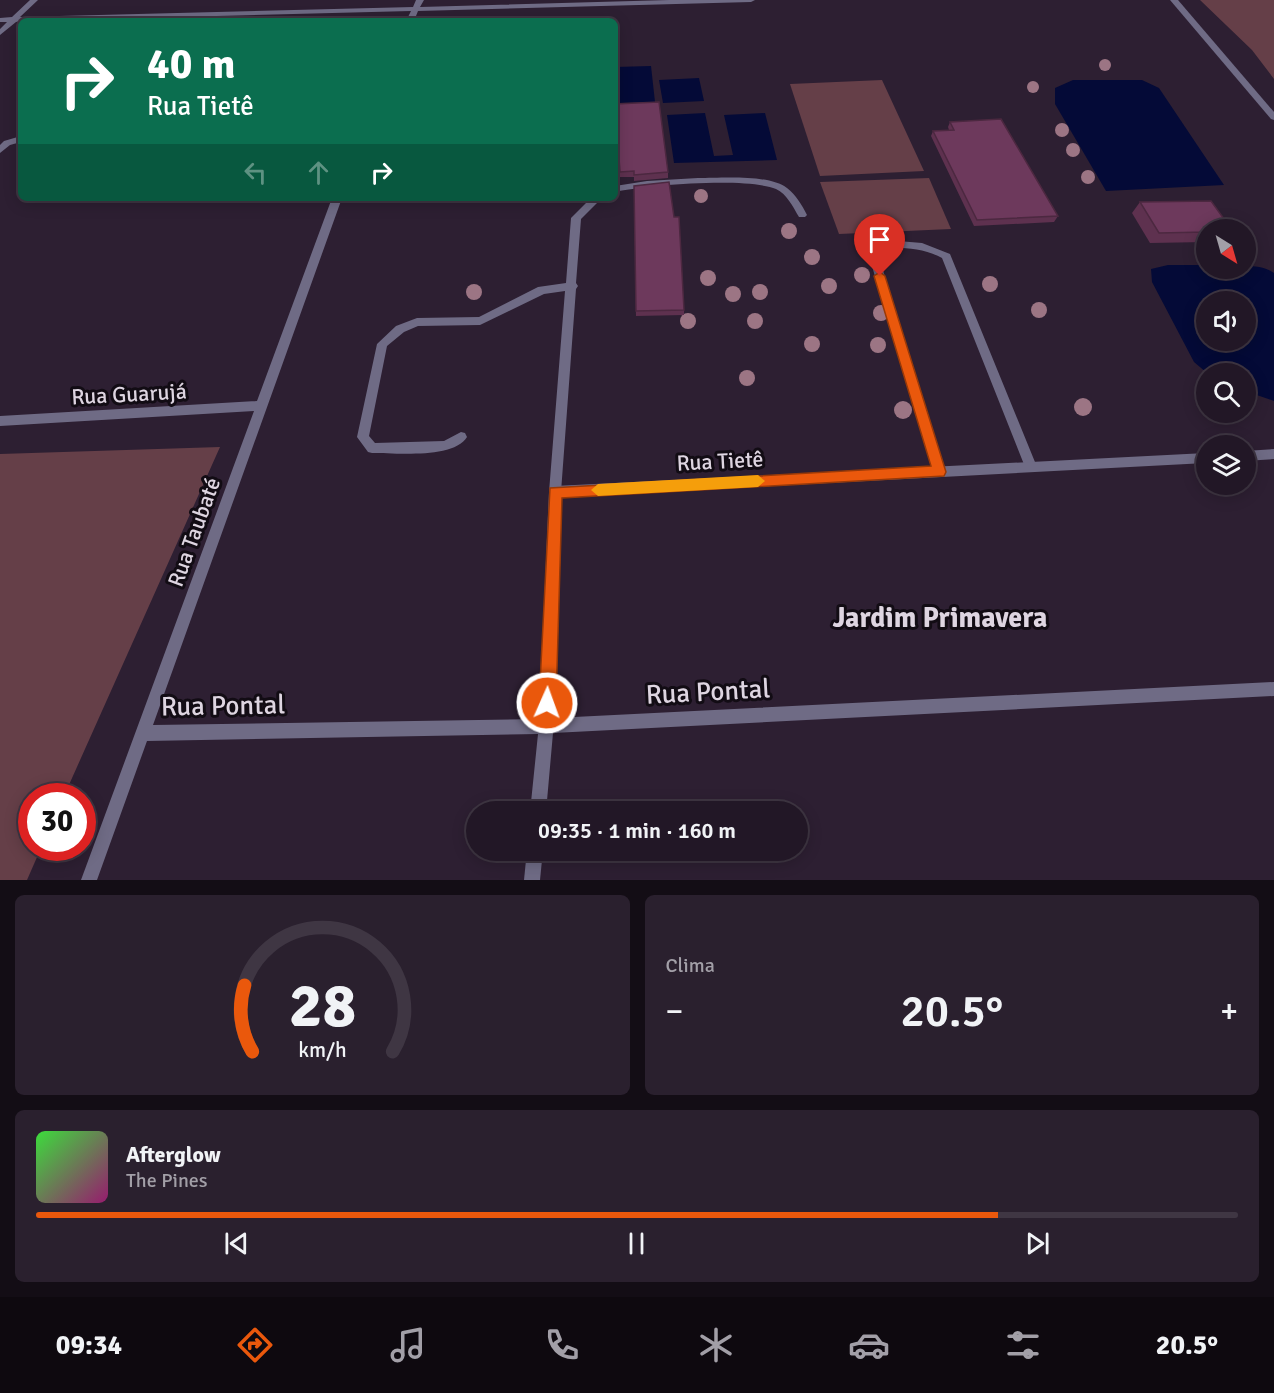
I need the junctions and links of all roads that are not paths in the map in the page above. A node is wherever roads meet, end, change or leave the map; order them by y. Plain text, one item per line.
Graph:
1 (33, 0) edge
2 (420, 0) edge
3 (751, 0) edge
4 (1174, 0) edge
5 (415, 11) junction
6 (103, 18) edge
7 (412, 18) edge
8 (0, 20) edge
9 (14, 20) junction
10 (18, 20) edge
11 (0, 33) edge
12 (1274, 117) edge
13 (18, 140) edge
14 (0, 150) edge
15 (618, 188) edge
16 (336, 201) edge
17 (594, 201) edge
18 (802, 215) dead end
19 (573, 286) junction
20 (261, 406) junction
21 (0, 422) edge
22 (461, 437) dead end
23 (1274, 454) edge
24 (1256, 455) edge
25 (1196, 459) edge
26 (1031, 467) junction
27 (939, 472) junction
28 (555, 492) junction
29 (1274, 689) edge
30 (546, 726) junction
31 (144, 733) junction
32 (539, 801) edge
33 (534, 861) edge
34 (89, 880) edge
35 (532, 880) edge

1 - 9 street
2 - 5 street
3 - 5 street
4 - 12 street
5 - 6 street
5 - 7 street
8 - 9 street
9 - 10 street
9 - 11 street
13 - 14 street
15 - 18 street
16 - 20 street, Rua Taubaté
17 - 19 street
19 - 22 street
19 - 28 street
20 - 21 street, Rua Guarujá
20 - 31 street, Rua Taubaté
23 - 24 street
25 - 26 street, Rua Tietê
26 - 27 street, Rua Tietê
26 - 27 street
27 - 28 street, Rua Tietê
28 - 30 street
29 - 30 street, Rua Pontal
30 - 31 street, Rua Pontal
30 - 32 street
31 - 34 street, Rua Taubaté
33 - 35 street

